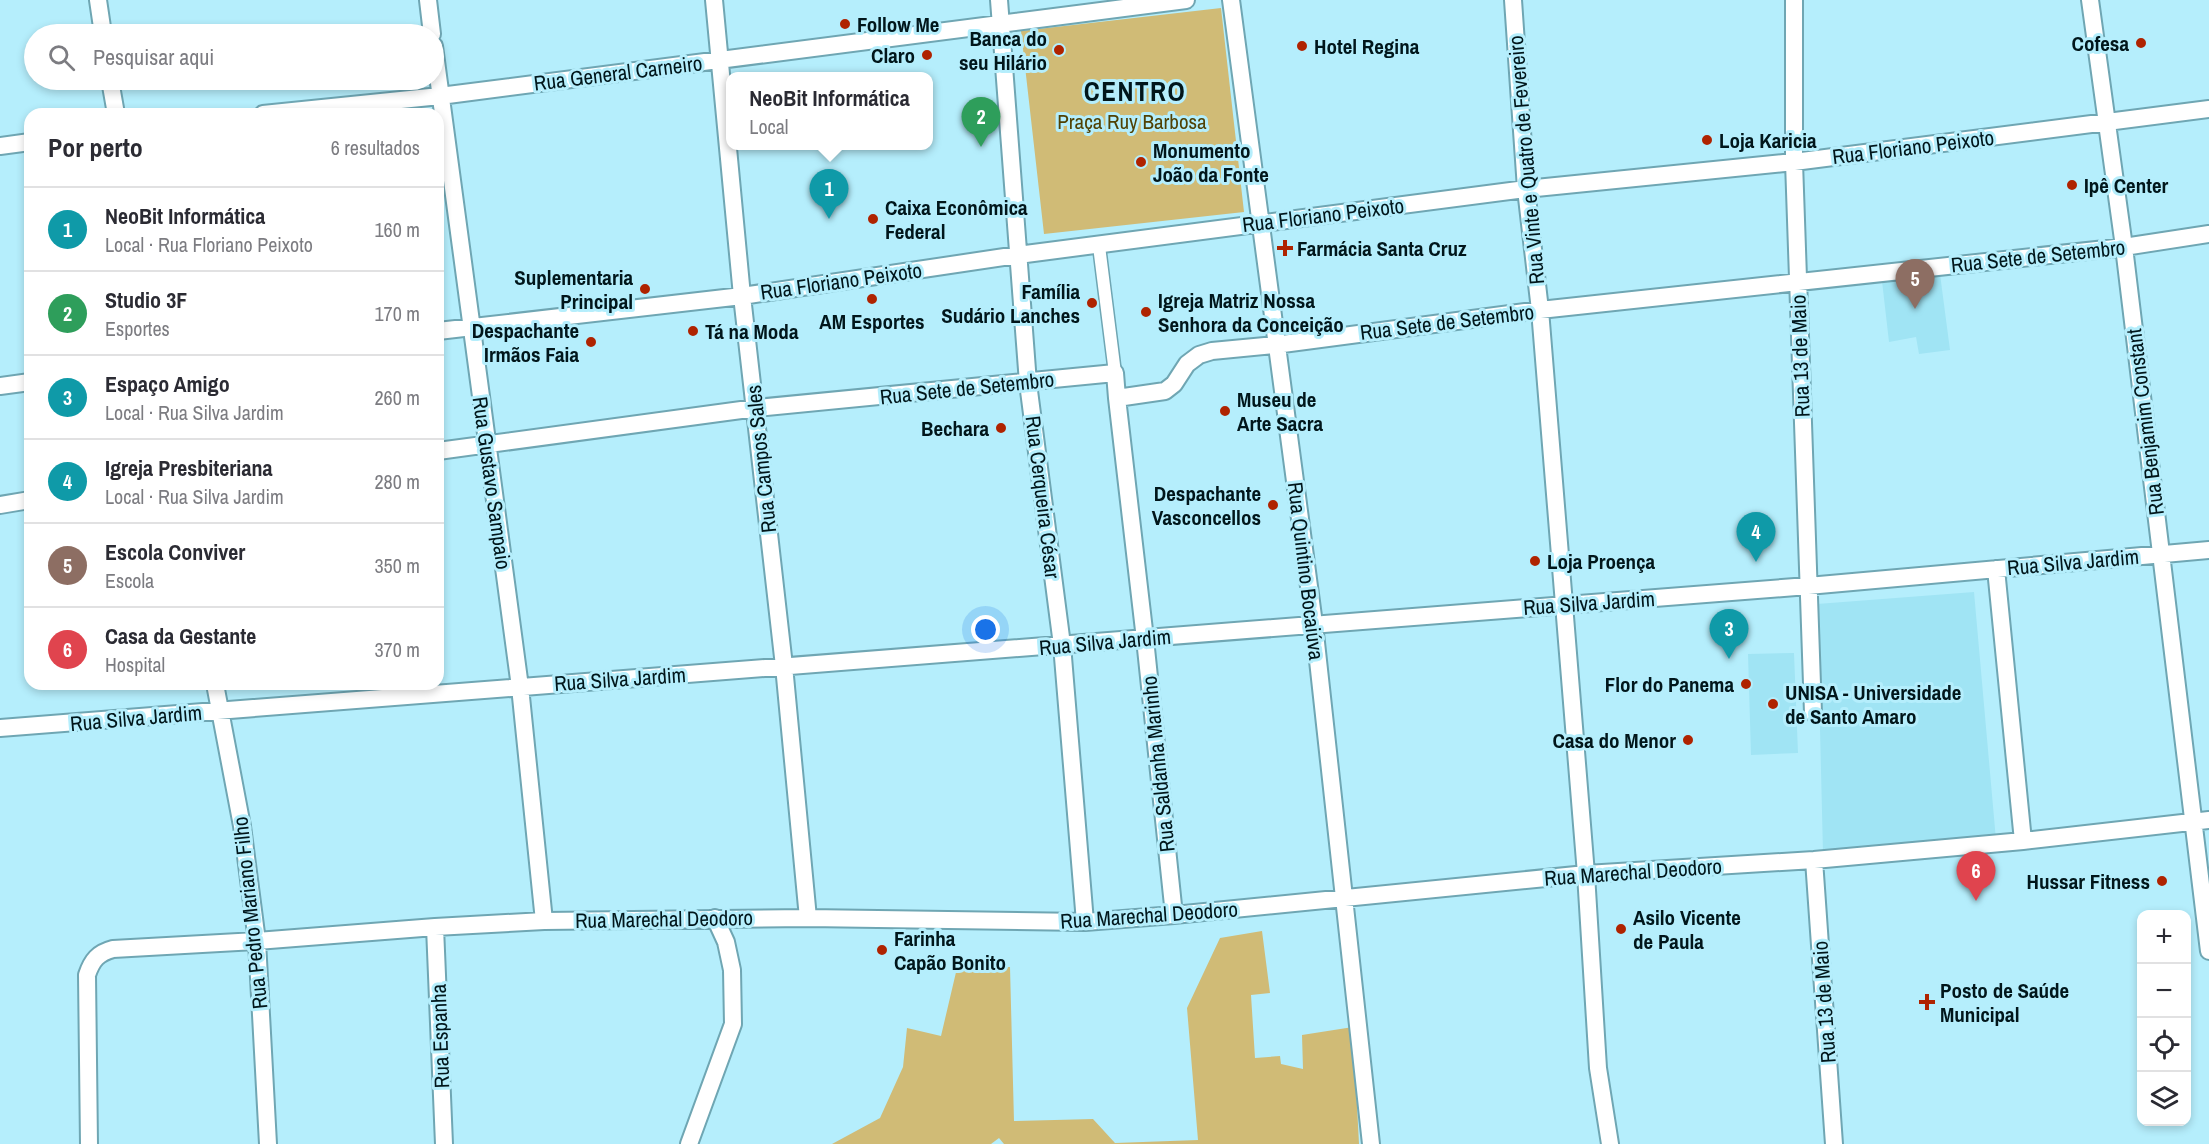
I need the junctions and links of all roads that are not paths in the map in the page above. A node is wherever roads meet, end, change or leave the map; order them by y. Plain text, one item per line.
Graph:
1 (98, 0) edge
2 (428, 0) edge
3 (714, 0) edge
4 (999, 0) edge
5 (1186, 0) edge
6 (1231, 0) edge
7 (1513, 0) edge
8 (1794, 0) edge
9 (2090, 0) edge
10 (1111, 5) edge
11 (1001, 23) junction
12 (102, 24) edge
13 (431, 24) edge
14 (720, 60) junction
15 (112, 90) edge
16 (439, 90) edge
17 (440, 96) junction
18 (115, 108) edge
19 (322, 108) edge
20 (442, 108) edge
21 (2209, 109) edge
22 (2107, 122) junction
23 (726, 124) edge
24 (444, 127) edge
25 (24, 143) edge
26 (0, 146) edge
27 (728, 150) edge
28 (1794, 162) junction
29 (1526, 189) junction
30 (1259, 223) junction
31 (2209, 234) edge
32 (1099, 246) junction
33 (2124, 247) junction
34 (1018, 255) junction
35 (1798, 282) junction
36 (742, 296) junction
37 (1539, 310) junction
38 (470, 328) junction
39 (444, 330) edge
40 (1275, 345) junction
41 (1115, 373) junction
42 (24, 383) edge
43 (1028, 383) junction
44 (0, 386) edge
45 (1117, 398) junction
46 (756, 408) junction
47 (487, 446) junction
48 (444, 450) edge
49 (24, 501) edge
50 (0, 505) edge
51 (2209, 550) edge
52 (2161, 554) junction
53 (1996, 569) junction
54 (1808, 586) junction
55 (1563, 605) junction
56 (1314, 624) junction
57 (1145, 639) junction
58 (1062, 645) junction
59 (784, 666) junction
60 (519, 687) junction
61 (215, 690) edge
62 (220, 711) junction
63 (1813, 713) dead end
64 (0, 728) edge
65 (2201, 821) edge
66 (2022, 841) junction
67 (1814, 860) junction
68 (1586, 874) junction
69 (1345, 898) junction
70 (1174, 915) junction
71 (715, 918) junction
72 (808, 918) junction
73 (544, 921) junction
74 (1085, 922) junction
75 (435, 927) junction
76 (257, 942) junction
77 (2209, 951) edge
78 (89, 1144) edge
79 (268, 1144) edge
80 (444, 1144) edge
81 (689, 1144) edge
82 (1371, 1144) edge
83 (1610, 1144) edge
84 (1834, 1144) edge

1 - 12 street
2 - 13 street
3 - 14 street, Rua Campos Sales
4 - 11 street, Rua Cerqueira César
5 - 10 street, Rua General Carneiro
6 - 30 street, Rua Quintino Bocaiúva
7 - 29 street, Rua Vinte e Quatro de Fevereiro
8 - 28 street, Rua 13 de Maio
9 - 22 street, Rua Benjamim Constant
10 - 11 street, Rua General Carneiro
11 - 14 street, Rua General Carneiro
11 - 34 street, Rua Cerqueira César
14 - 17 street, Rua General Carneiro
14 - 23 street, Rua Campos Sales
15 - 18 street
16 - 17 street, Rua Gustavo Sampaio
17 - 19 street, Rua General Carneiro
17 - 20 street, Rua Gustavo Sampaio
21 - 22 street, Rua Floriano Peixoto
22 - 28 street, Rua Floriano Peixoto
22 - 33 street, Rua Benjamim Constant
24 - 38 street, Rua Gustavo Sampaio
25 - 26 street
27 - 36 street, Rua Campos Sales
28 - 29 street, Rua Floriano Peixoto
28 - 35 street, Rua 13 de Maio
29 - 30 street, Rua Floriano Peixoto
29 - 37 street, Rua Vinte e Quatro de Fevereiro
30 - 32 street, Rua Floriano Peixoto
30 - 40 street, Rua Quintino Bocaiúva
31 - 33 street, Rua Sete de Setembro
32 - 34 street, Rua Floriano Peixoto
32 - 41 street
33 - 35 street, Rua Sete de Setembro
33 - 52 street, Rua Benjamim Constant
34 - 36 street, Rua Floriano Peixoto
34 - 43 street, Rua Cerqueira César
35 - 37 street, Rua Sete de Setembro
35 - 54 street, Rua 13 de Maio
36 - 38 street, Rua Floriano Peixoto
36 - 46 street, Rua Campos Sales
37 - 40 street, Rua Sete de Setembro
37 - 55 street, Rua Vinte e Quatro de Fevereiro
38 - 39 street, Rua Floriano Peixoto
38 - 47 street, Rua Gustavo Sampaio
40 - 45 street, Rua Sete de Setembro
40 - 56 street, Rua Quintino Bocaiúva
41 - 43 street, Rua Sete de Setembro
41 - 45 street
42 - 44 street
43 - 46 street, Rua Sete de Setembro
43 - 58 street, Rua Cerqueira César
45 - 57 street, Rua Saldanha Marinho
46 - 47 street, Rua Sete de Setembro
46 - 59 street, Rua Campos Sales
47 - 48 street, Rua Sete de Setembro
47 - 60 street, Rua Gustavo Sampaio
49 - 50 street
51 - 52 street, Rua Silva Jardim
52 - 53 street, Rua Silva Jardim
52 - 65 street, Rua Benjamim Constant
53 - 54 street, Rua Silva Jardim
53 - 66 street
54 - 55 street, Rua Silva Jardim
54 - 63 street, Rua 13 de Maio
55 - 56 street, Rua Silva Jardim
55 - 68 street, Rua Vinte e Quatro de Fevereiro
56 - 57 street, Rua Silva Jardim
56 - 69 street, Rua Quintino Bocaiúva
57 - 58 street, Rua Silva Jardim
57 - 70 street, Rua Saldanha Marinho
58 - 59 street, Rua Silva Jardim
58 - 74 street, Rua Cerqueira César
59 - 60 street, Rua Silva Jardim
59 - 72 street, Rua Campos Sales
60 - 62 street, Rua Silva Jardim
60 - 73 street, Rua Gustavo Sampaio
61 - 62 street, Rua Pedro Mariano Filho
62 - 64 street, Rua Silva Jardim
62 - 76 street, Rua Pedro Mariano Filho
65 - 66 street, Rua Marechal Deodoro
65 - 77 street, Rua Benjamim Constant
66 - 67 street, Rua Marechal Deodoro
67 - 68 street, Rua Marechal Deodoro
67 - 84 street, Rua 13 de Maio
68 - 69 street, Rua Marechal Deodoro
68 - 83 street, Rua Vinte e Quatro de Fevereiro
69 - 70 street, Rua Marechal Deodoro
69 - 82 street, Rua Quintino Bocaiúva
70 - 74 street, Rua Marechal Deodoro
71 - 72 street, Rua Marechal Deodoro
71 - 73 street, Rua Marechal Deodoro
71 - 81 street
72 - 74 street, Rua Marechal Deodoro
73 - 75 street, Rua Marechal Deodoro
75 - 76 street, Rua Marechal Deodoro
75 - 80 street, Rua Espanha
76 - 78 street, Rua Marechal Deodoro
76 - 79 street, Rua Pedro Mariano Filho

